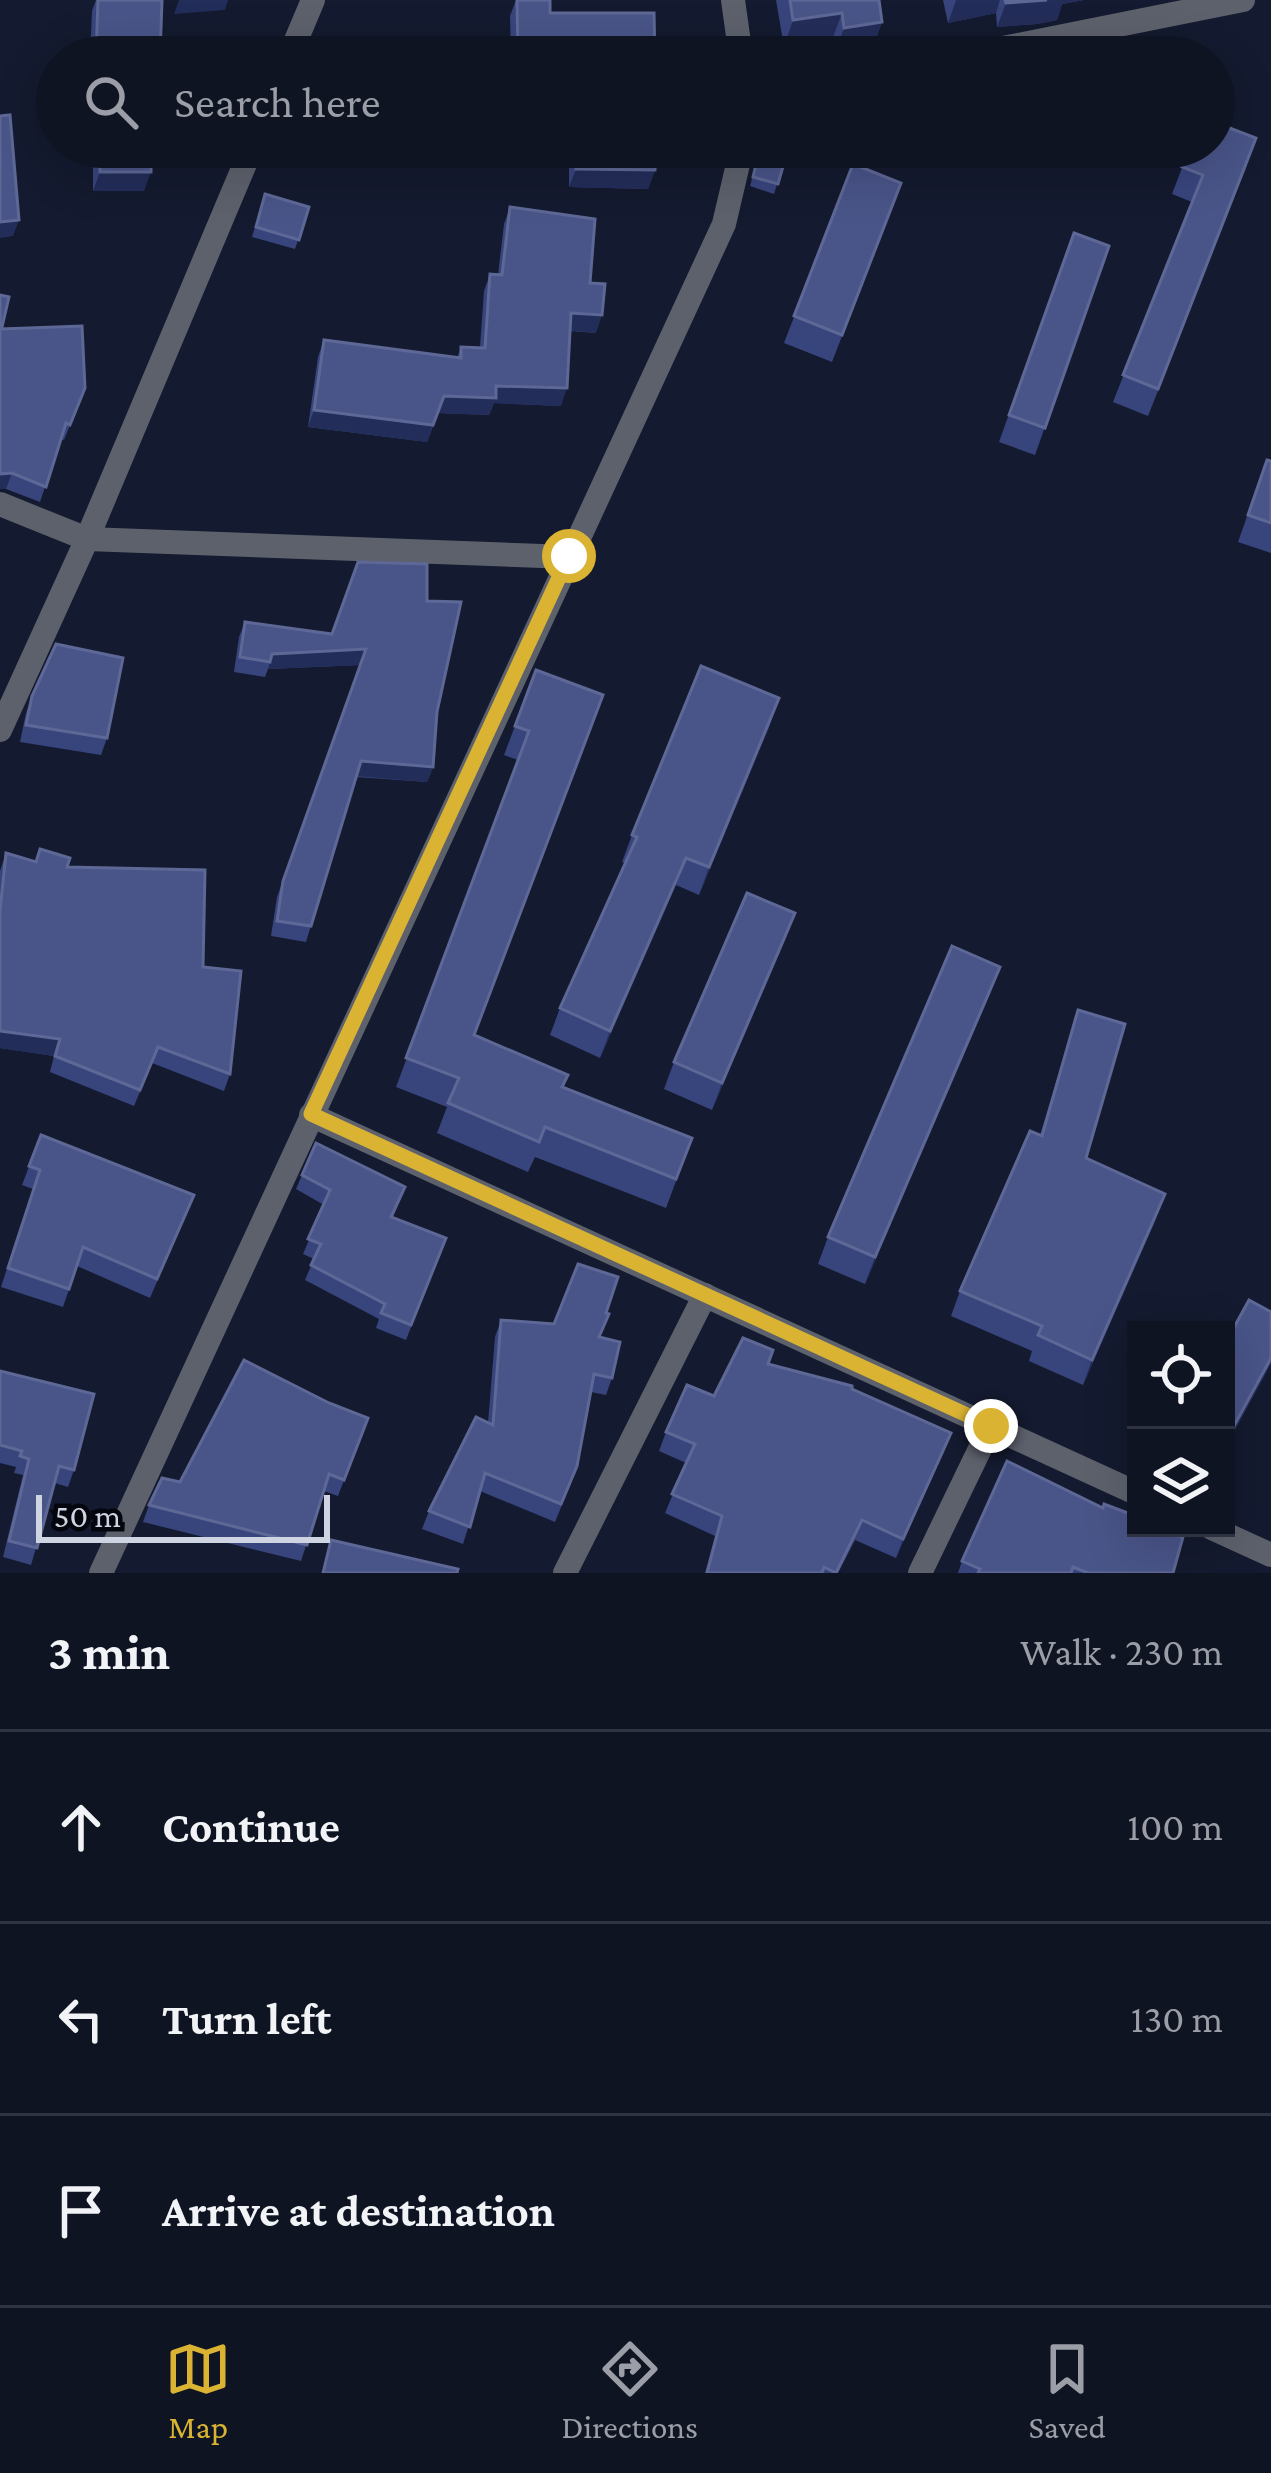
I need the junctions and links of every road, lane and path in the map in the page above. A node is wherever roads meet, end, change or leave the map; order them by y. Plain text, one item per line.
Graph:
1 (314, 0) edge
2 (733, 0) edge
3 (1243, 0) edge
4 (299, 36) edge
5 (738, 36) edge
6 (1063, 36) edge
7 (242, 168) edge
8 (737, 168) edge
9 (0, 503) edge
10 (87, 539) junction
11 (569, 556) junction
12 (0, 730) edge
13 (311, 1114) junction
14 (705, 1295) junction
15 (991, 1426) junction
16 (1127, 1489) edge
17 (1232, 1537) edge
18 (1271, 1555) edge
19 (101, 1573) edge
20 (565, 1573) edge
21 (920, 1573) edge

1 - 4 street
2 - 5 street
3 - 6 street
7 - 10 street
8 - 11 street
9 - 10 street
10 - 11 street
10 - 12 street
11 - 13 street
13 - 14 street
13 - 19 street
14 - 15 street
14 - 20 street
15 - 16 street
15 - 21 street
17 - 18 street

